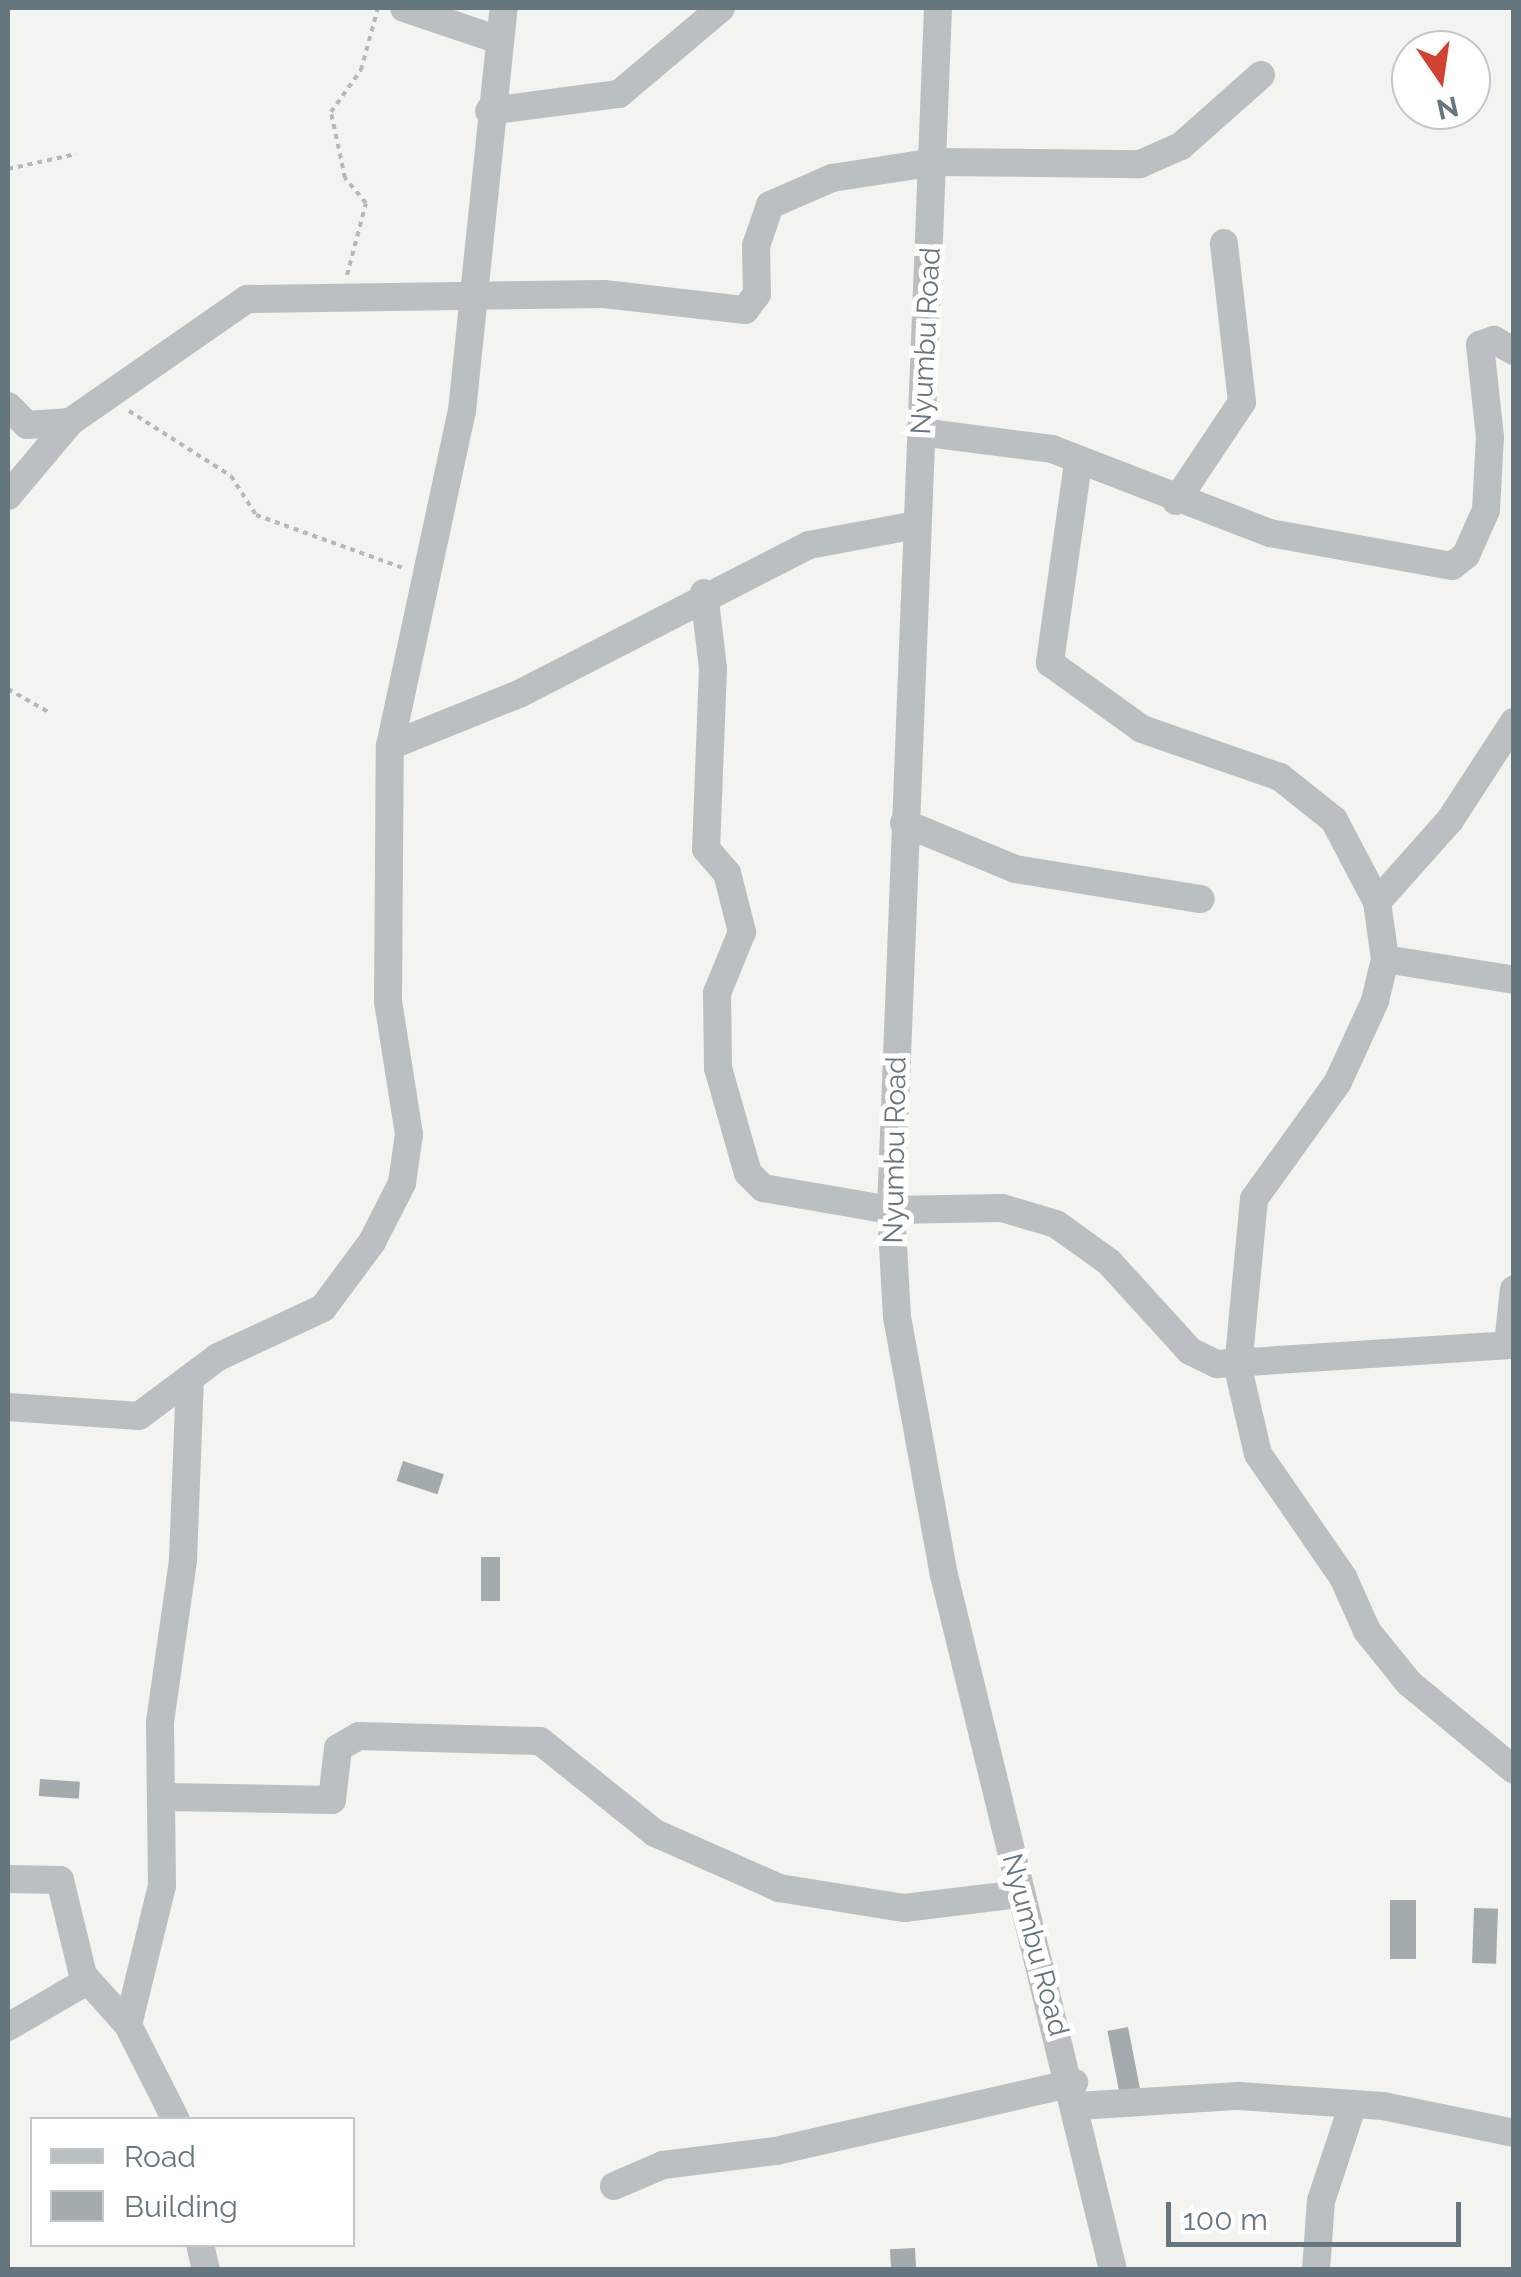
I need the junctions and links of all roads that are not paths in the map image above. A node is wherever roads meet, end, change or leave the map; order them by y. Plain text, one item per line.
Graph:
1 (404, 8) edge
2 (504, 8) edge
3 (721, 8) edge
4 (938, 8) edge
5 (496, 39) junction
6 (1261, 75) dead end
7 (489, 111) junction
8 (936, 162) junction
9 (1224, 242) dead end
10 (472, 298) junction
11 (1514, 350) edge
12 (8, 406) edge
13 (70, 422) junction
14 (920, 432) junction
15 (1078, 463) junction
16 (8, 496) edge
17 (1176, 501) junction
18 (916, 525) junction
19 (704, 592) junction
20 (1514, 722) edge
21 (390, 746) junction
22 (904, 823) junction
23 (1201, 899) dead end
24 (1378, 902) junction
25 (1385, 958) junction
26 (1514, 980) edge
27 (891, 1210) junction
28 (1514, 1288) edge
29 (1511, 1345) edge
30 (1238, 1368) junction
31 (190, 1379) junction
32 (8, 1407) edge
33 (1514, 1770) edge
34 (165, 1797) junction
35 (8, 1879) edge
36 (1019, 1894) junction
37 (87, 1981) junction
38 (128, 2025) junction
39 (8, 2027) edge
40 (1076, 2094) junction
41 (1353, 2104) junction
42 (174, 2117) edge
43 (1514, 2133) edge
44 (614, 2186) dead end
45 (1113, 2270) edge
46 (1316, 2270) edge

1 - 5 street
2 - 5 street
3 - 7 street
4 - 8 street, Nyumbu Road
5 - 7 street
6 - 8 street
7 - 10 street
8 - 10 street
8 - 14 street, Nyumbu Road
9 - 17 street
10 - 13 street
10 - 21 street
11 - 17 street
12 - 13 street
13 - 16 street
14 - 15 street
14 - 18 street, Nyumbu Road
15 - 17 street
15 - 24 street
18 - 19 street
18 - 22 street, Nyumbu Road
19 - 21 street
19 - 27 street
20 - 24 street
21 - 31 street
22 - 23 street
22 - 27 street, Nyumbu Road
24 - 25 street
25 - 26 street
25 - 30 street
27 - 30 street
27 - 36 street, Nyumbu Road
28 - 29 street
29 - 30 street
30 - 33 street
31 - 32 street
31 - 34 street
34 - 36 street
34 - 38 street
35 - 37 street
36 - 40 street, Nyumbu Road
37 - 38 street
37 - 39 street
38 - 42 street
40 - 41 street
40 - 44 street
40 - 45 street, Nyumbu Road
41 - 43 street
41 - 46 street

